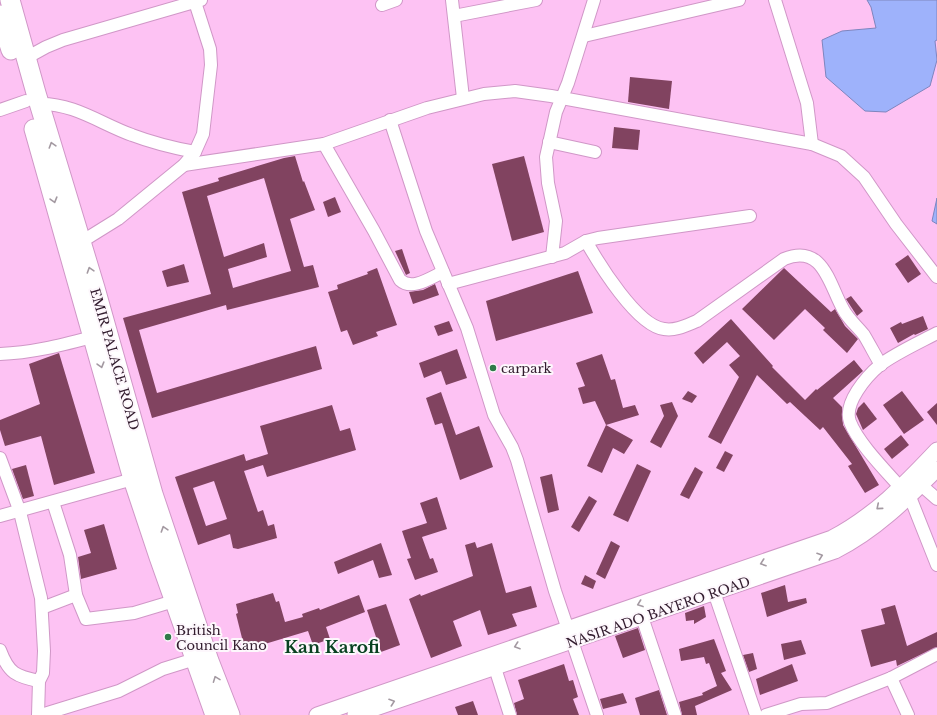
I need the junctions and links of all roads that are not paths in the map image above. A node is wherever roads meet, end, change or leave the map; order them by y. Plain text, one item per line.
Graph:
1 (10, 0) edge
2 (396, 0) edge
3 (452, 0) edge
4 (536, 0) edge
5 (594, 0) edge
6 (739, 0) edge
7 (775, 0) edge
8 (198, 1) edge
9 (169, 4) edge
10 (382, 5) dead end
11 (0, 15) edge
12 (454, 16) junction
13 (584, 36) junction
14 (4, 44) edge
15 (26, 58) junction
16 (463, 98) junction
17 (562, 99) junction
18 (32, 103) junction
19 (0, 110) edge
20 (390, 120) junction
21 (549, 142) junction
22 (324, 144) junction
23 (812, 144) junction
24 (195, 152) junction
25 (595, 152) dead end
26 (184, 165) junction
27 (750, 216) dead end
28 (586, 241) junction
29 (81, 242) junction
30 (552, 256) junction
31 (443, 272) junction
32 (937, 277) edge
33 (448, 284) junction
34 (937, 333) edge
35 (93, 338) junction
36 (0, 354) edge
37 (881, 365) junction
38 (937, 450) edge
39 (0, 458) edge
40 (937, 469) edge
41 (133, 479) junction
42 (921, 485) junction
43 (905, 492) junction
44 (937, 499) edge
45 (53, 502) junction
46 (20, 512) junction
47 (0, 516) edge
48 (165, 555) junction
49 (937, 565) edge
50 (714, 592) junction
51 (76, 595) junction
52 (174, 601) junction
53 (42, 608) junction
54 (642, 617) junction
55 (570, 635) junction
56 (0, 650) edge
57 (937, 654) edge
58 (194, 659) junction
59 (495, 668) junction
60 (891, 678) junction
61 (39, 681) junction
62 (38, 715) edge
63 (41, 715) edge
64 (214, 715) edge
65 (230, 715) edge
66 (317, 715) edge
67 (355, 715) edge
68 (510, 715) edge
69 (597, 715) edge
70 (675, 715) edge
71 (756, 715) edge
72 (766, 715) edge
73 (908, 715) edge

1 - 15 main road, EMIR PALACE ROAD
2 - 10 street
3 - 12 street
4 - 12 street
5 - 13 street
6 - 13 street
7 - 23 street
8 - 9 street
8 - 24 street
9 - 15 street
11 - 14 main road, EMIR PALACE ROAD
12 - 16 street
13 - 17 street
14 - 18 main road, EMIR PALACE ROAD
15 - 18 main road, EMIR PALACE ROAD
16 - 17 street
16 - 20 street
17 - 21 street
17 - 23 street
18 - 19 street
18 - 24 street
29 -> 18 main road, EMIR PALACE ROAD
18 -> 35 main road, EMIR PALACE ROAD
20 - 22 street
20 - 31 street
21 - 25 street
21 - 30 street
22 - 26 street
22 - 31 street
23 - 32 street
24 - 26 street
26 - 29 street
27 - 28 street
28 - 30 street
28 - 37 street
48 -> 29 main road, EMIR PALACE ROAD
30 - 33 street
31 - 33 street
33 - 55 street
34 - 37 street
35 - 36 street
35 -> 41 main road, EMIR PALACE ROAD
37 - 43 street
38 - 43 street
39 - 46 street
40 - 42 street, NASIR ADO BAYERO ROAD
41 - 45 street
41 - 48 main road, EMIR PALACE ROAD
42 - 43 street, NASIR ADO BAYERO ROAD
42 - 44 street
43 - 49 street
50 -> 43 street, NASIR ADO BAYERO ROAD
43 -> 55 street
45 - 46 street
45 - 51 street
46 - 47 street
46 - 53 street
48 - 52 main road, EMIR PALACE ROAD
65 -> 48 main road, EMIR PALACE ROAD
50 - 54 street, NASIR ADO BAYERO ROAD
50 - 71 street
51 - 52 street
51 - 53 street
52 - 58 main road, EMIR PALACE ROAD
53 - 61 street
54 - 55 street, NASIR ADO BAYERO ROAD
54 - 70 street
55 - 59 street, NASIR ADO BAYERO ROAD
55 -> 66 street
55 - 69 street
56 - 61 street
57 - 60 street
58 - 63 street
58 - 64 main road, EMIR PALACE ROAD
67 -> 59 street, NASIR ADO BAYERO ROAD
59 - 68 street
60 - 72 street
60 - 73 street
61 - 62 street

